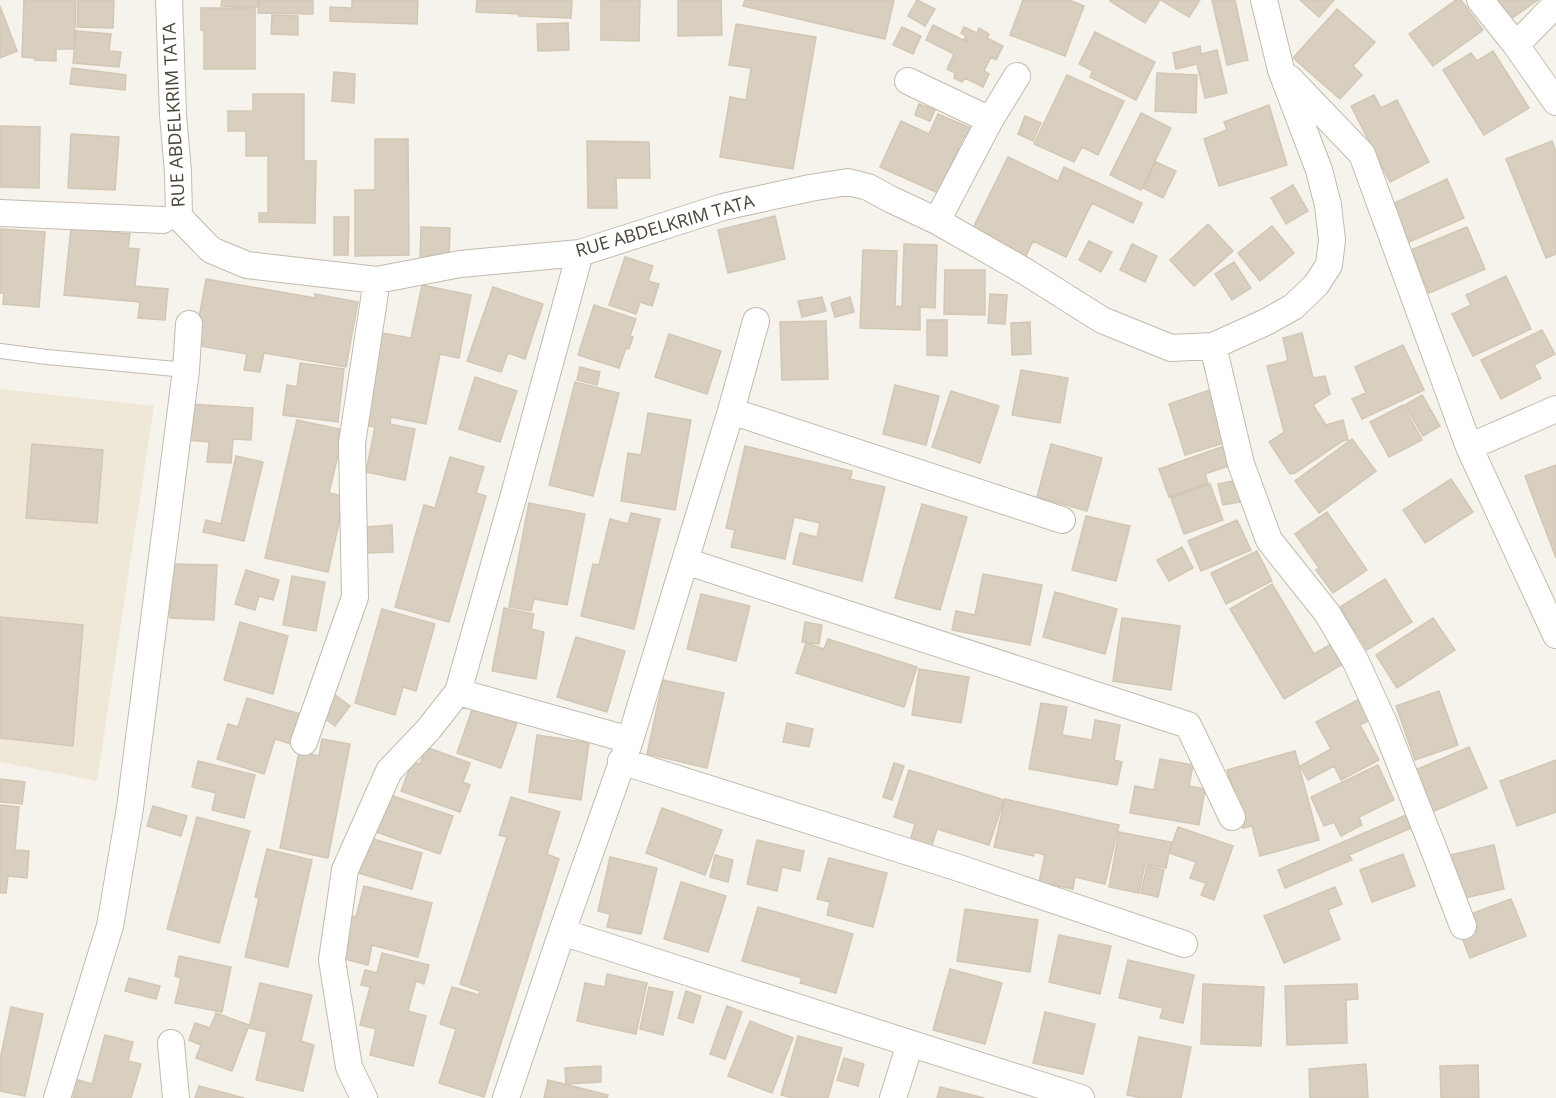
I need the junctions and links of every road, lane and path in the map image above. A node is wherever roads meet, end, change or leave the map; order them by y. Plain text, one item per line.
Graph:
1 (169, 0) edge
2 (1264, 0) edge
3 (1480, 0) edge
4 (1556, 4) edge
5 (1515, 45) junction
6 (1281, 70) junction
7 (1017, 76) dead end
8 (908, 81) dead end
9 (1556, 102) edge
10 (990, 120) junction
11 (0, 213) edge
12 (163, 220) dead end
13 (937, 221) junction
14 (580, 253) junction
15 (377, 280) junction
16 (756, 321) dead end
17 (189, 324) dead end
18 (1213, 346) junction
19 (0, 351) edge
20 (186, 370) junction
21 (1556, 409) edge
22 (731, 411) junction
23 (1469, 447) junction
24 (1062, 520) dead end
25 (685, 561) junction
26 (1556, 635) edge
27 (458, 692) junction
28 (304, 742) dead end
29 (625, 750) junction
30 (1232, 817) dead end
31 (1463, 926) dead end
32 (562, 932) junction
33 (1184, 944) dead end
34 (171, 1043) dead end
35 (910, 1044) junction
36 (57, 1098) edge
37 (176, 1098) edge
38 (364, 1098) edge
39 (506, 1098) edge
40 (893, 1098) edge
41 (1081, 1098) edge

1 - 15 street, RUE ABDELKRIM TATA
2 - 6 street, RUE ABDELKRIM TATA
3 - 5 street
4 - 5 street
5 - 9 street
6 - 18 street, RUE ABDELKRIM TATA
6 - 23 street
7 - 10 street
8 - 10 street
10 - 13 street
11 - 12 street
13 - 14 street, RUE ABDELKRIM TATA
13 - 18 street, RUE ABDELKRIM TATA
14 - 15 street, RUE ABDELKRIM TATA
14 - 27 street
15 - 28 street
16 - 22 street
17 - 20 street
18 - 31 street
19 - 20 lane
20 - 36 street
21 - 23 street
22 - 24 street
22 - 25 street
23 - 26 street
25 - 29 street
25 - 30 street
27 - 29 street
27 - 38 street
29 - 32 street
29 - 33 street
32 - 35 street
32 - 39 street
34 - 37 street
35 - 40 street
35 - 41 street

